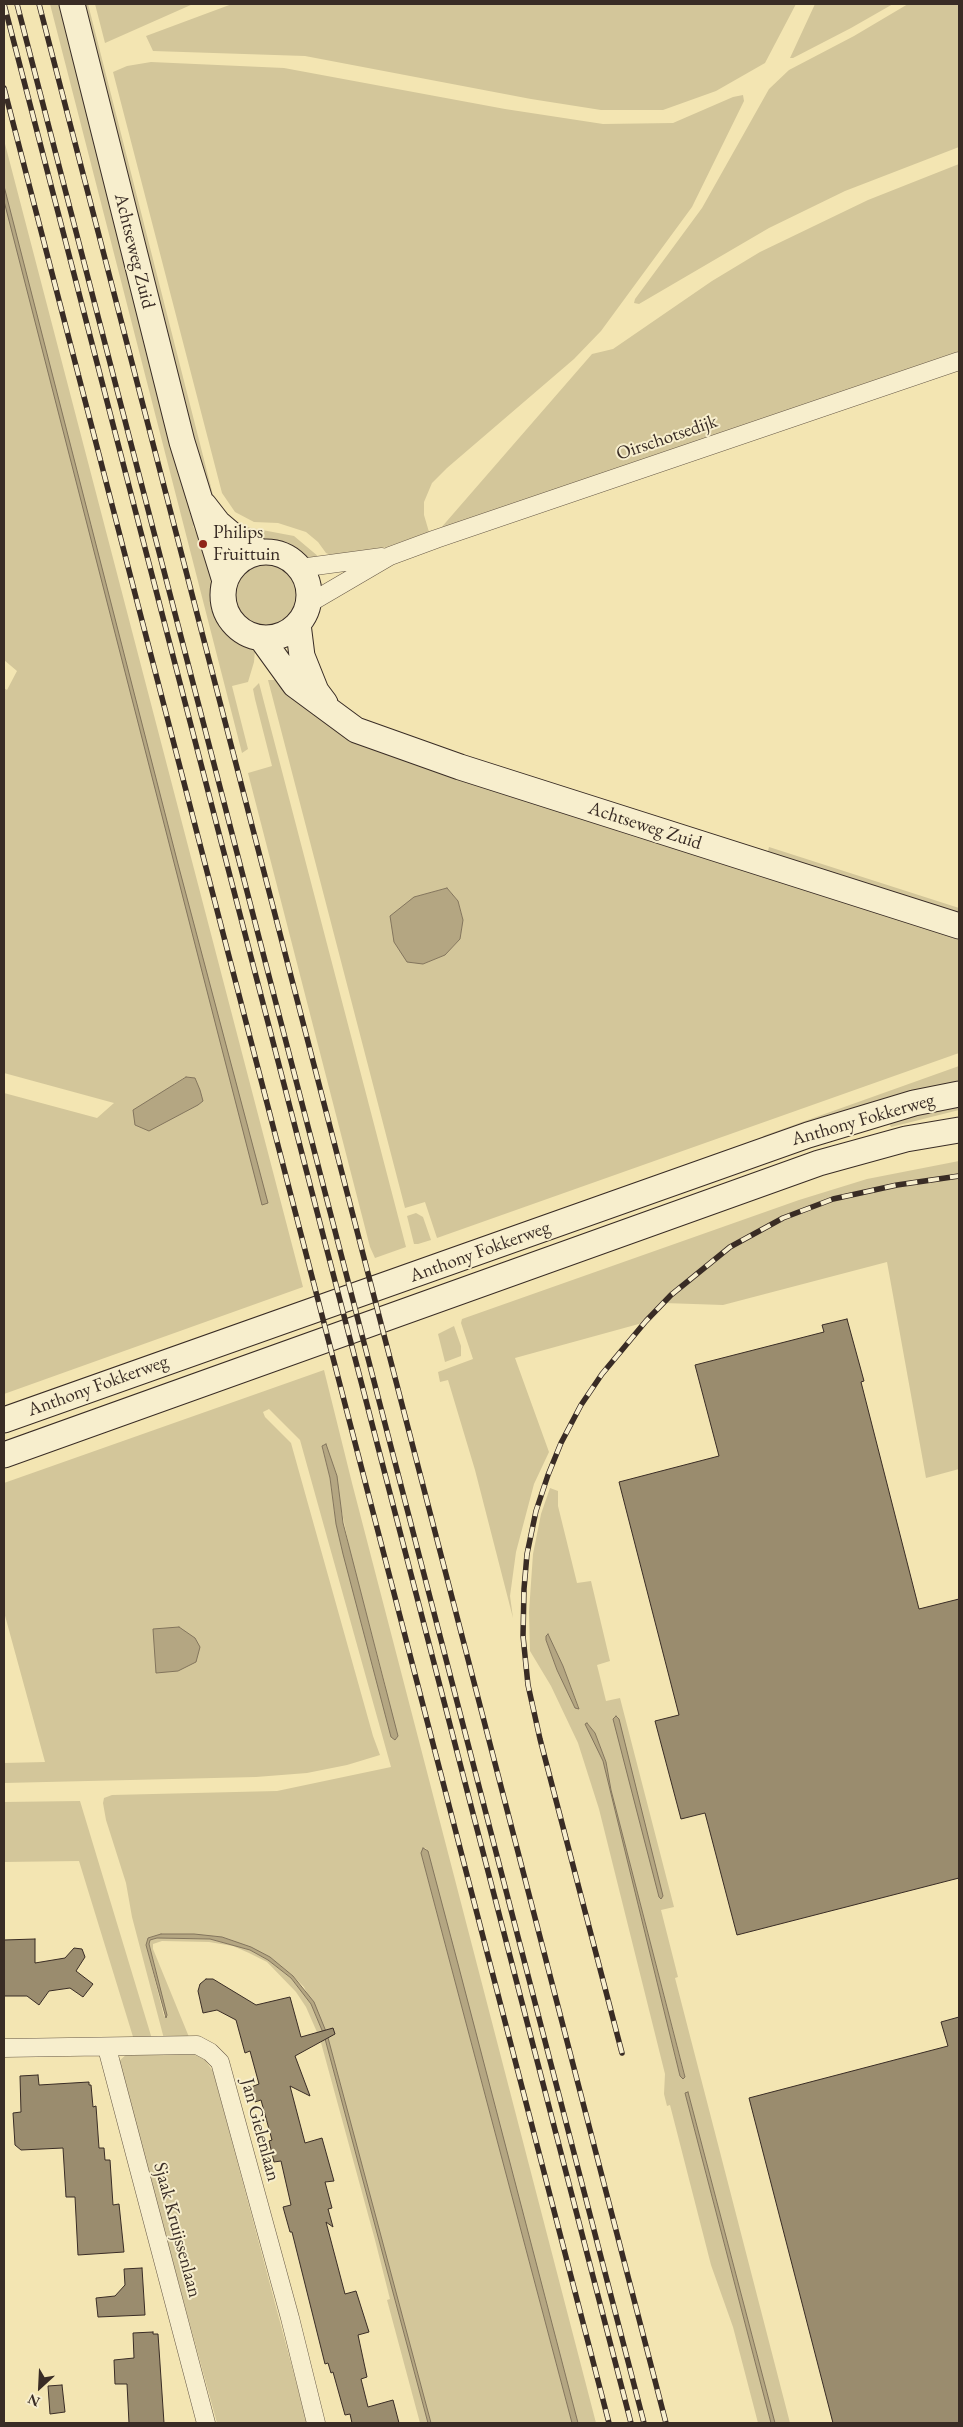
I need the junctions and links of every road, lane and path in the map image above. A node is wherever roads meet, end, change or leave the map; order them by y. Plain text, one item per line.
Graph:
1 (72, 4) edge
2 (959, 362) edge
3 (198, 497) junction
4 (261, 552) junction
5 (390, 556) junction
6 (300, 568) junction
7 (224, 581) junction
8 (303, 614) junction
9 (260, 638) junction
10 (335, 716) junction
11 (959, 926) edge
12 (959, 1094) edge
13 (959, 1130) edge
14 (4, 1420) edge
15 (4, 1455) edge
16 (4, 2048) edge
17 (107, 2048) junction
18 (206, 2423) edge
19 (316, 2423) edge

1 - 3 main road, Achtseweg Zuid
2 - 5 street, Oirschotsedijk
3 - 4 main road, Achtseweg Zuid
3 - 7 main road, Achtseweg Zuid
4 - 6 main road
4 - 7 main road
5 - 6 street, Oirschotsedijk
5 - 8 street, Oirschotsedijk
6 - 8 main road
7 - 9 main road
8 - 9 main road
8 - 10 main road, Achtseweg Zuid
9 - 10 main road, Achtseweg Zuid
10 - 11 main road, Achtseweg Zuid
12 - 14 main road, Anthony Fokkerweg
13 - 15 main road, Anthony Fokkerweg
16 - 17 street, Jan Gielenlaan
17 - 18 street, Sjaak Kruijssenlaan
17 - 19 street, Jan Gielenlaan

